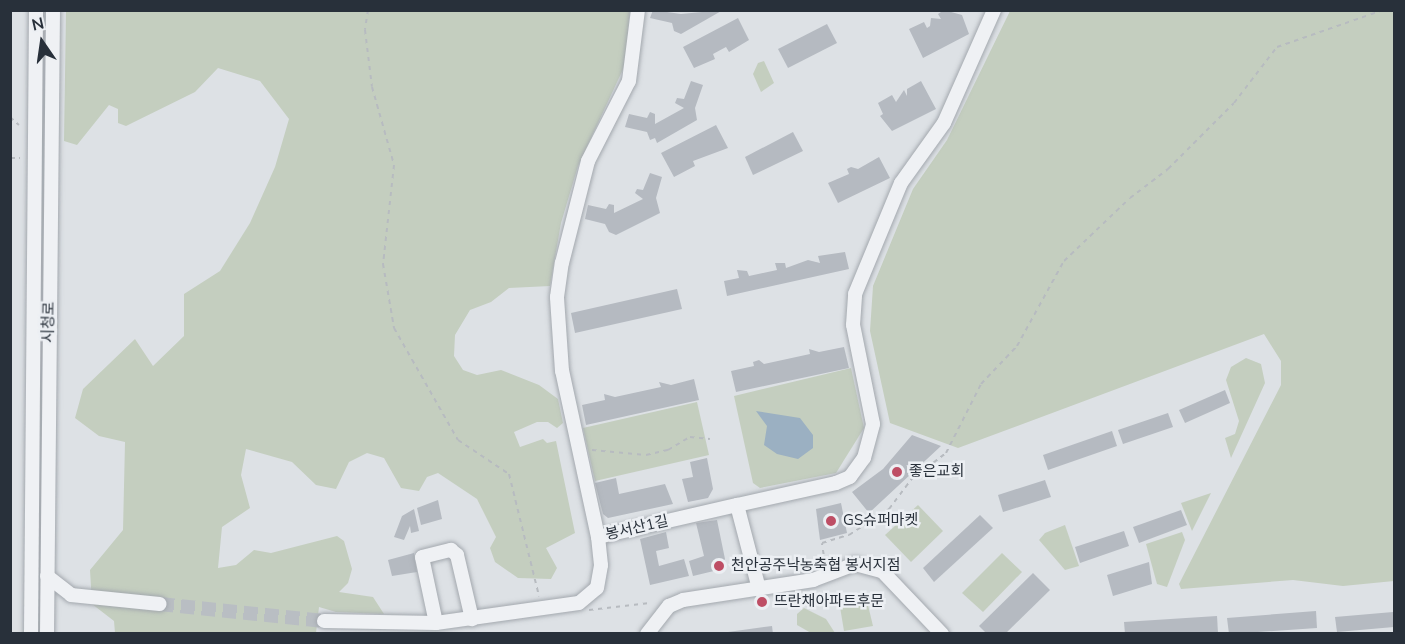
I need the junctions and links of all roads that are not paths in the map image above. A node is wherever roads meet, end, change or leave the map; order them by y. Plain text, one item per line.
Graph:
1 (36, 10) edge
2 (53, 10) edge
3 (638, 10) edge
4 (994, 10) edge
5 (737, 505) junction
6 (598, 537) junction
7 (47, 576) junction
8 (759, 589) junction
9 (71, 595) junction
10 (160, 604) tunnel mouth
11 (472, 618) junction
12 (324, 621) tunnel mouth
13 (436, 623) junction
14 (47, 629) edge
15 (31, 633) edge
16 (647, 633) edge
17 (942, 633) edge

1 - 15 street, 시청로
2 - 7 street, 시청로
3 - 6 street
4 - 5 street, 봉서산1길
5 - 6 street, 봉서산1길
5 - 8 street
6 - 11 street, 봉서산1길
7 - 9 street
7 - 14 street, 시청로
8 - 16 street
8 - 17 street
9 - 10 street
9 - 14 street
11 - 13 street, 봉서산1길
11 - 13 street
12 - 13 street, 봉서산1길

